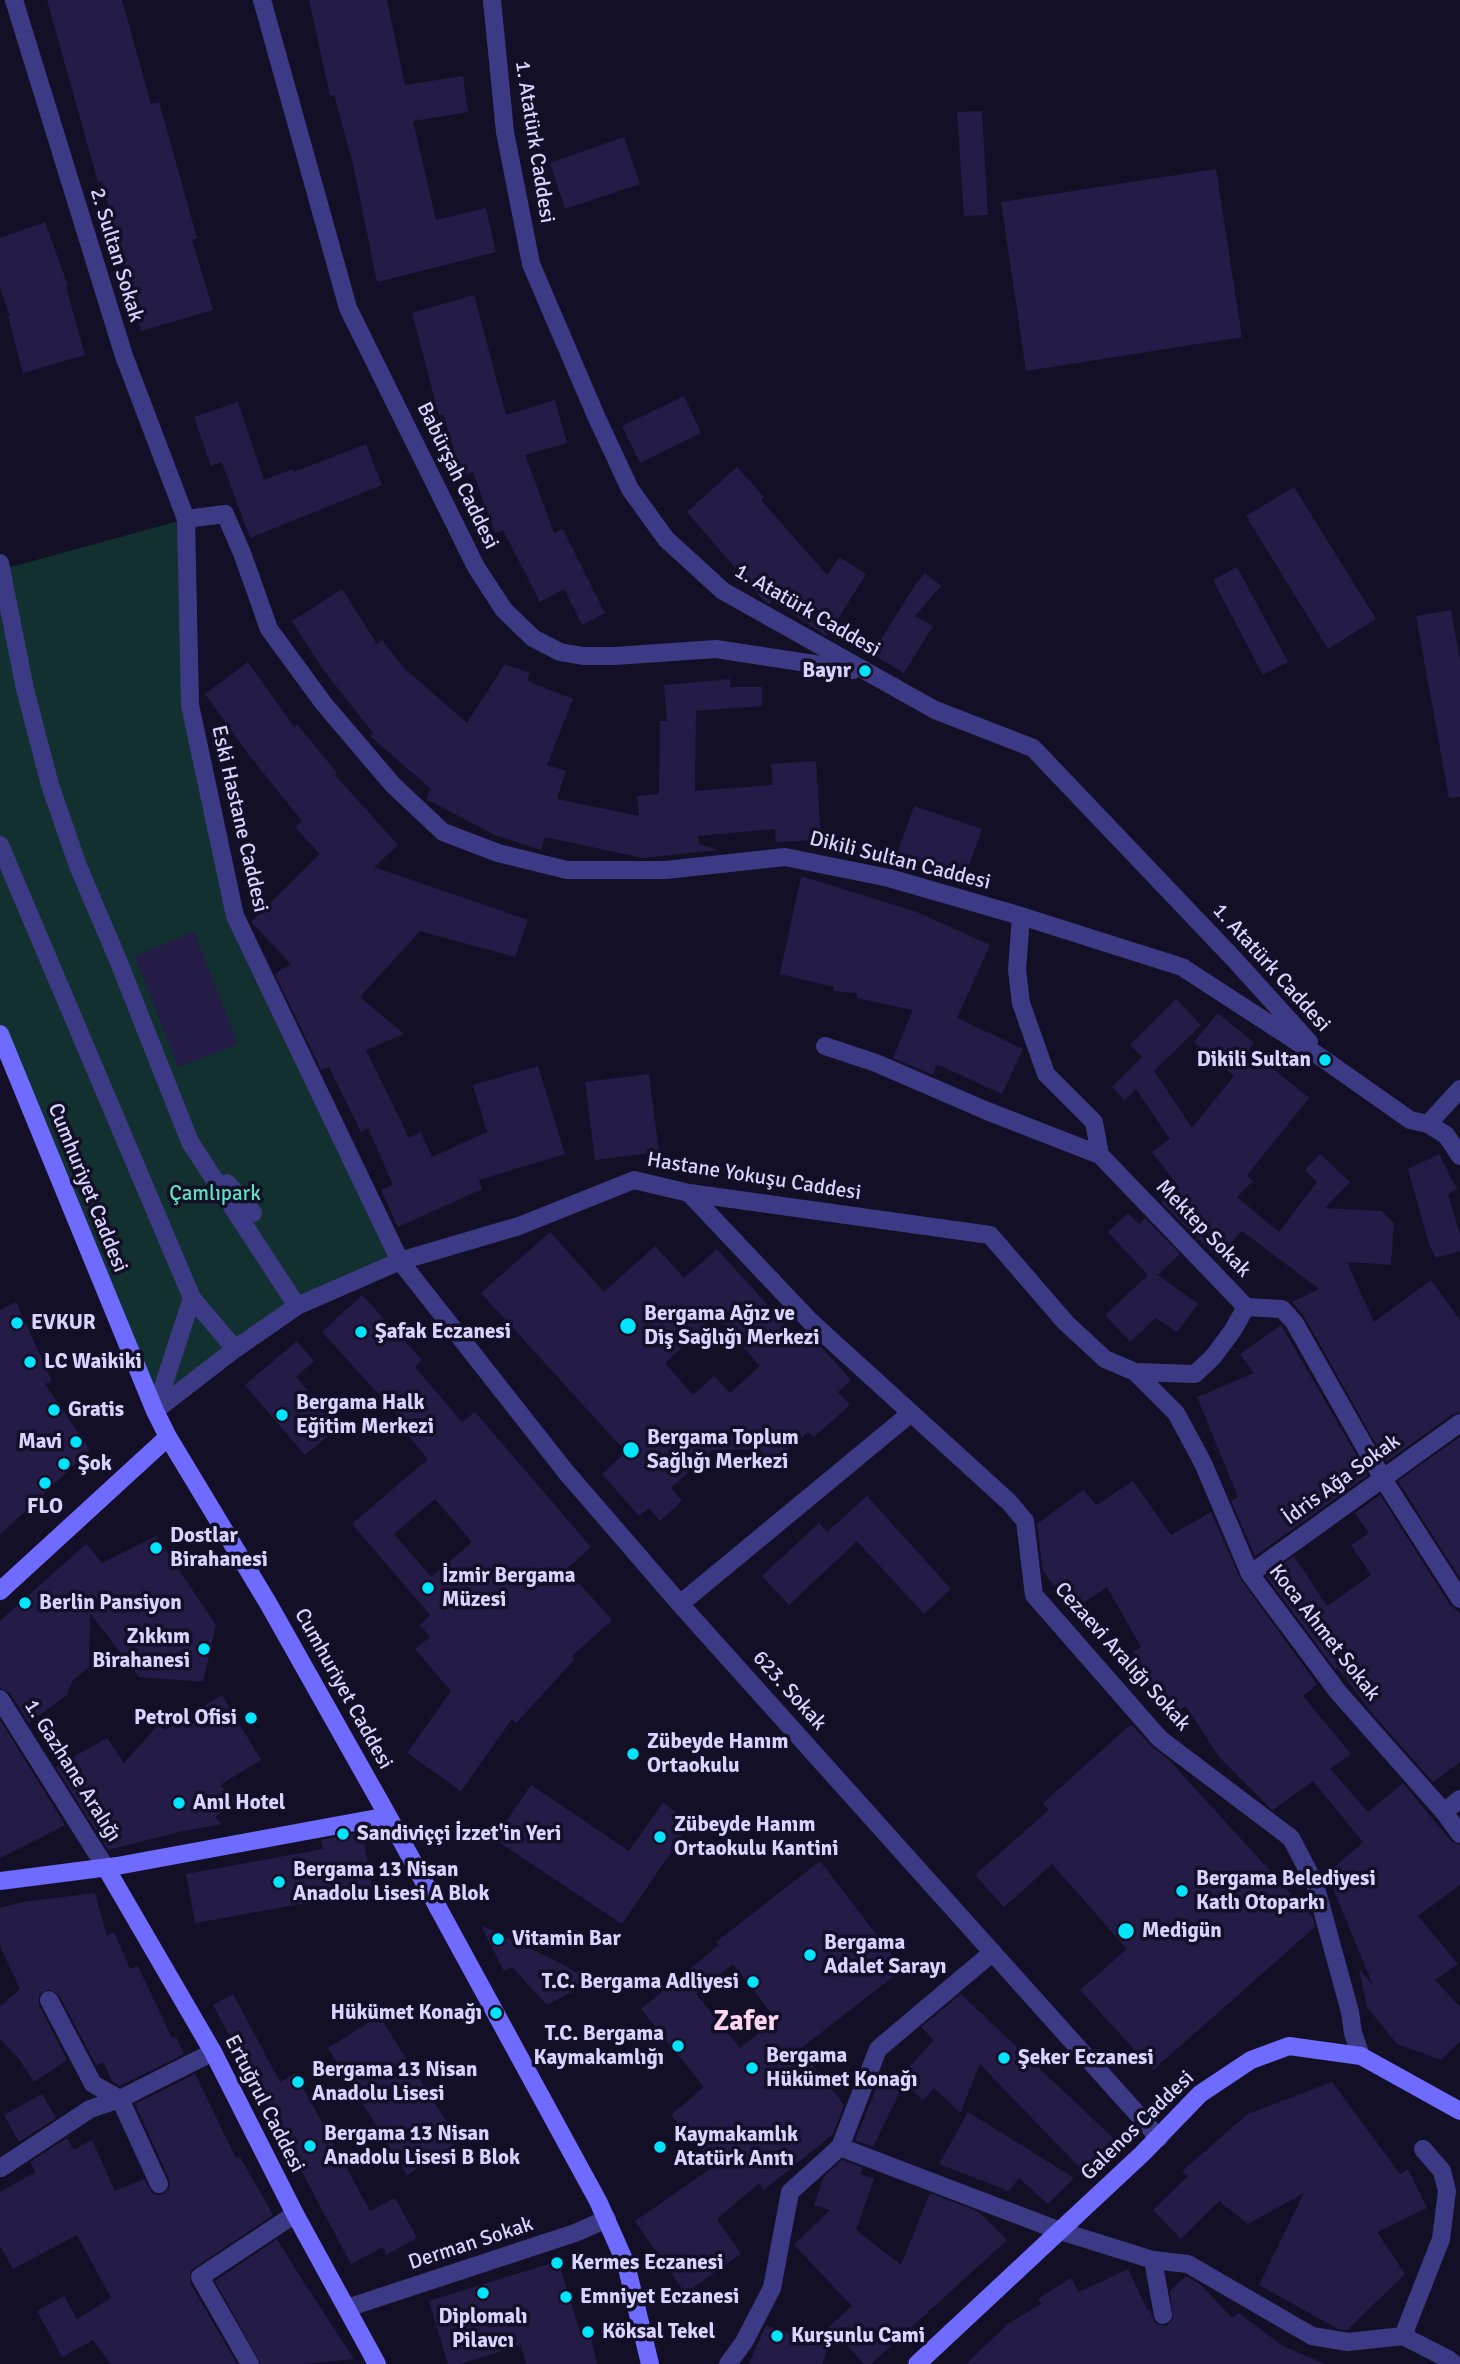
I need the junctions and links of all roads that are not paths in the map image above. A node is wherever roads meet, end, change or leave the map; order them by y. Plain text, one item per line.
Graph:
1 (14, 0) edge
2 (261, 0) edge
3 (492, 0) edge
4 (186, 519) junction
5 (1, 568) edge
6 (864, 671) junction
7 (0, 845) edge
8 (1021, 916) junction
9 (1, 1037) edge
10 (825, 1046) dead end
11 (1325, 1060) junction
12 (1460, 1089) edge
13 (1428, 1124) junction
14 (190, 1142) junction
15 (1100, 1155) junction
16 (1460, 1156) edge
17 (689, 1193) junction
18 (253, 1213) dead end
19 (400, 1261) junction
20 (192, 1298) junction
21 (297, 1306) junction
22 (1246, 1307) junction
23 (235, 1349) junction
24 (1135, 1373) junction
25 (155, 1411) junction
26 (911, 1413) junction
27 (1460, 1423) edge
28 (168, 1437) junction
29 (1383, 1479) junction
30 (1250, 1574) junction
31 (0, 1591) edge
32 (1460, 1599) edge
33 (680, 1604) junction
34 (0, 1699) edge
35 (1460, 1799) edge
36 (1444, 1812) junction
37 (388, 1816) junction
38 (1460, 1834) edge
39 (106, 1868) junction
40 (0, 1881) edge
41 (993, 1952) junction
42 (49, 2000) dead end
43 (213, 2052) junction
44 (1361, 2056) junction
45 (120, 2099) junction
46 (1460, 2111) edge
47 (1159, 2138) junction
48 (840, 2147) junction
49 (1423, 2149) dead end
50 (1, 2168) edge
51 (159, 2183) dead end
52 (295, 2214) junction
53 (607, 2219) junction
54 (1060, 2231) junction
55 (1153, 2260) junction
56 (347, 2308) junction
57 (1163, 2315) dead end
58 (1403, 2336) junction
59 (250, 2364) edge
60 (377, 2364) edge
61 (650, 2364) edge
62 (728, 2364) edge
63 (917, 2364) edge
64 (1454, 2364) edge

1 - 4 street, 2. Sultan Sokak
2 - 6 street, Babürşah Caddesi
3 - 6 street, 1. Atatürk Caddesi
4 - 8 street, Dikili Sultan Caddesi
4 - 19 street, Eski Hastane Caddesi
5 - 14 street
6 - 11 street, 1. Atatürk Caddesi
7 - 20 street
8 - 11 street, Dikili Sultan Caddesi
8 - 15 street
9 - 25 main road, Cumhuriyet Caddesi
10 - 15 street, Mektep Sokak
11 - 13 street, Dikili Sultan Caddesi
12 - 13 street
13 - 16 street, Dikili Sultan Caddesi
14 - 18 street
14 - 21 street
15 - 22 street, Mektep Sokak
17 - 19 street, Hastane Yokuşu Caddesi
17 - 24 street, Hastane Yokuşu Caddesi
17 - 26 street, Cezaevi Aralığı Sokak
19 - 21 street, Hastane Yokuşu Caddesi
19 - 33 street, 623. Sokak
20 - 23 street
20 - 25 street
21 - 23 street, Hastane Yokuşu Caddesi
22 - 24 street
22 - 29 street, Mektep Sokak
23 - 25 street, Hastane Yokuşu Caddesi
24 - 30 street, Koca Ahmet Sokak
25 - 28 main road, Cumhuriyet Caddesi
26 - 33 street
26 - 44 street, Cezaevi Aralığı Sokak
27 - 29 street, İdris Ağa Sokak
28 - 31 main road
28 - 37 main road, Cumhuriyet Caddesi
29 - 30 street, İdris Ağa Sokak
29 - 32 street, Mektep Sokak
30 - 36 street, Koca Ahmet Sokak
33 - 41 street, 623. Sokak
34 - 39 street, 1. Gazhane Aralığı
35 - 36 street
36 - 38 street, Koca Ahmet Sokak
37 - 39 main road
37 - 53 main road, Cumhuriyet Caddesi
39 - 40 main road
39 - 43 main road, Ertuğrul Caddesi
41 - 47 street, 623. Sokak
41 - 48 street
42 - 45 street
43 - 45 street
43 - 52 main road, Ertuğrul Caddesi
44 - 46 main road, Galenos Caddesi
44 - 47 main road, Galenos Caddesi
45 - 50 street
45 - 51 street
47 - 54 main road, Galenos Caddesi
48 - 54 street
48 - 62 street
49 - 58 street
52 - 56 main road, Ertuğrul Caddesi
52 - 59 street
53 - 56 street, Derman Sokak
53 - 61 main road, Cumhuriyet Caddesi
54 - 55 street
54 - 63 main road, Galenos Caddesi
55 - 57 street
55 - 58 street
56 - 60 main road, Ertuğrul Caddesi
58 - 64 street

